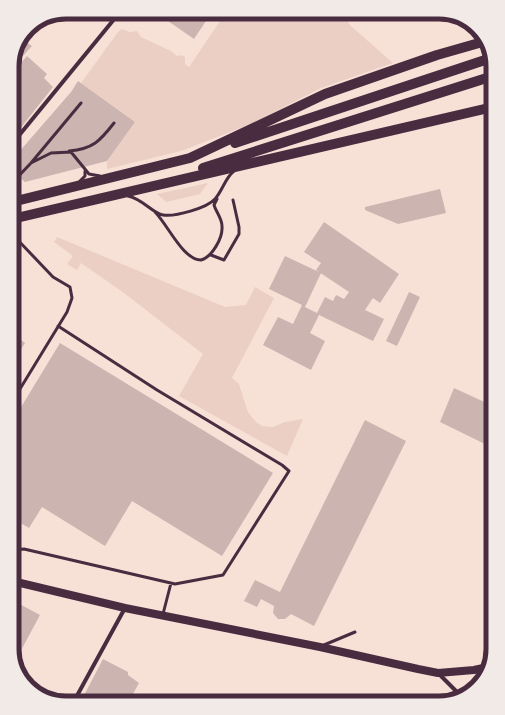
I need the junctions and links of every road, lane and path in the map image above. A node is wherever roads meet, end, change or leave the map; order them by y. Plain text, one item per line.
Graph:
1 (114, 19) edge
2 (480, 43) edge
3 (486, 60) edge
4 (486, 78) edge
5 (81, 103) dead end
6 (486, 109) edge
7 (114, 123) dead end
8 (19, 135) edge
9 (65, 151) junction
10 (190, 158) junction
11 (31, 163) junction
12 (250, 164) junction
13 (85, 171) junction
14 (137, 172) junction
15 (19, 175) edge
16 (141, 188) junction
17 (66, 189) junction
18 (222, 190) junction
19 (117, 194) junction
20 (19, 200) edge
21 (233, 200) dead end
22 (151, 208) junction
23 (24, 216) junction
24 (19, 217) edge
25 (19, 219) edge
26 (19, 242) edge
27 (211, 255) junction
28 (58, 326) junction
29 (19, 390) edge
30 (19, 549) edge
31 (19, 583) edge
32 (171, 583) junction
33 (125, 608) junction
34 (163, 615) junction
35 (356, 632) dead end
36 (320, 647) junction
37 (482, 668) edge
38 (438, 673) junction
39 (457, 692) edge
40 (77, 696) edge

1 - 8 street
2 - 10 highway
3 - 10 highway
4 - 16 highway
5 - 11 lane
6 - 12 highway
7 - 9 lane
9 - 11 lane
9 - 13 lane
10 - 14 highway
11 - 15 lane
12 - 16 highway
12 - 18 lane
13 - 14 lane
13 - 17 lane
14 - 17 highway
16 - 19 highway
17 - 20 highway
18 - 22 lane
18 - 27 lane
19 - 22 lane
19 - 23 highway
21 - 27 lane
22 - 27 lane
23 - 24 highway
23 - 25 lane
26 - 28 lane
28 - 29 lane
28 - 32 lane
30 - 32 lane
31 - 33 main road
32 - 34 lane
33 - 34 main road
33 - 40 street
34 - 36 main road
35 - 36 lane
36 - 38 main road
37 - 38 main road
38 - 39 street

